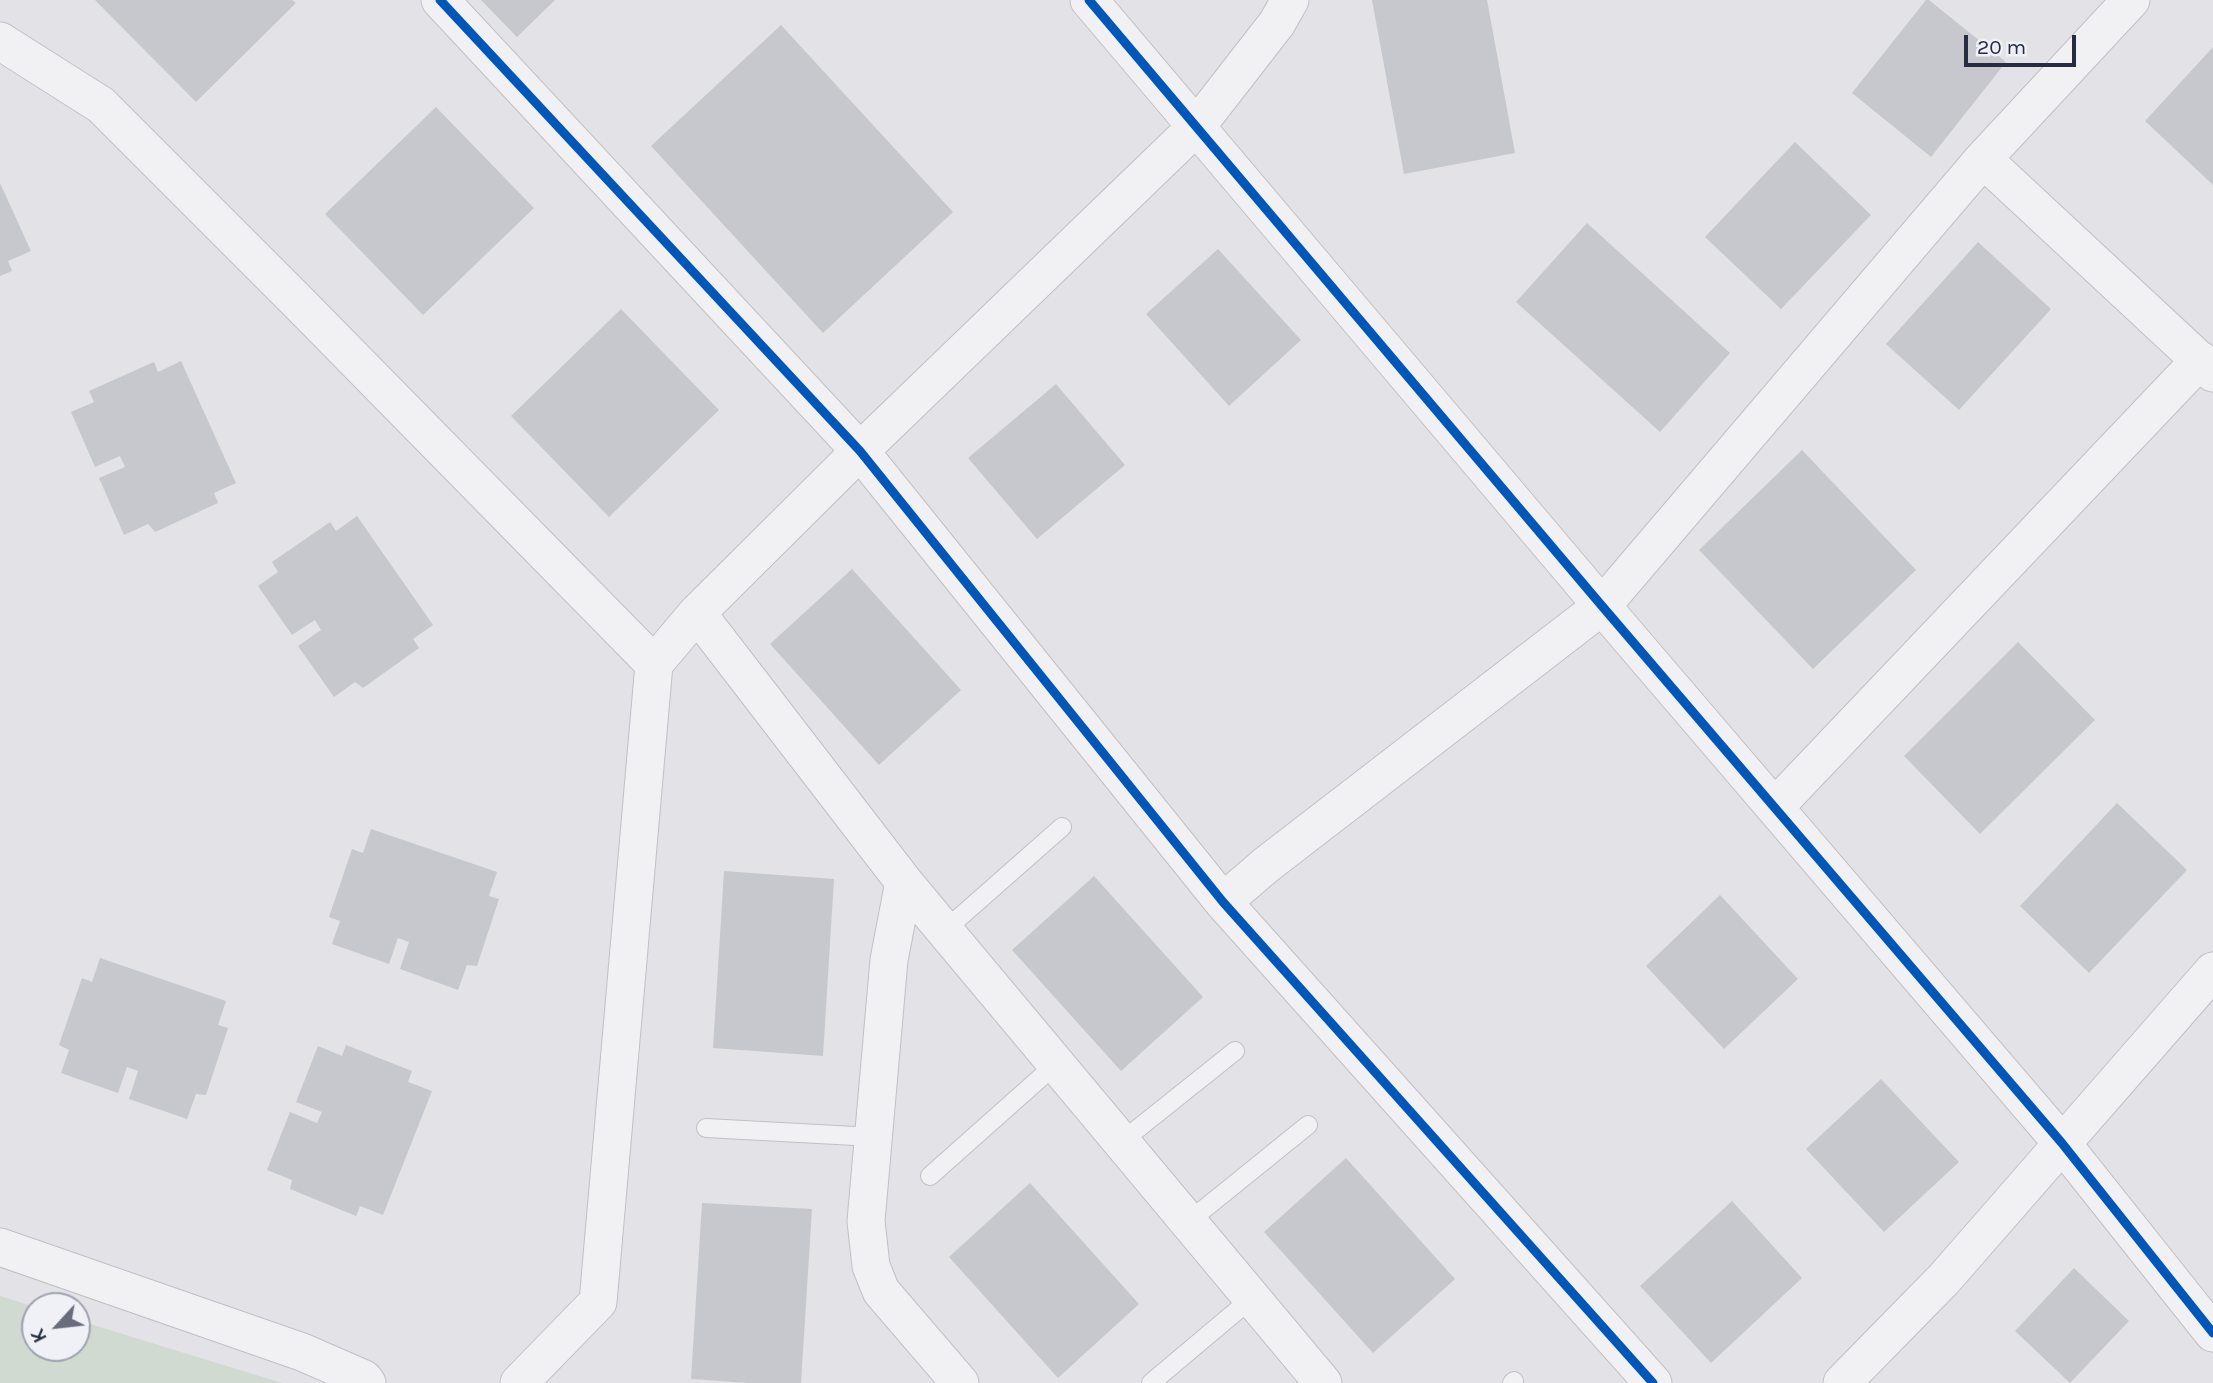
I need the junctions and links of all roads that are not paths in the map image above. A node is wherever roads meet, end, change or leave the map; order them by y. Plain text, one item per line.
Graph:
1 (440, 0) edge
2 (1089, 0) edge
3 (1290, 0) edge
4 (2132, 0) edge
5 (0, 41) edge
6 (1197, 126) junction
7 (1983, 159) junction
8 (2206, 366) edge
9 (860, 451) junction
10 (1602, 607) junction
11 (697, 613) junction
12 (654, 664) junction
13 (1775, 807) junction
14 (1062, 827) dead end
15 (904, 882) junction
16 (1223, 902) junction
17 (944, 930) junction
18 (2213, 971) edge
19 (1235, 1051) dead end
20 (1056, 1064) junction
21 (1308, 1125) dead end
22 (706, 1128) dead end
23 (874, 1137) junction
24 (1121, 1142) junction
25 (2061, 1143) junction
26 (930, 1176) dead end
27 (1188, 1222) junction
28 (0, 1247) edge
29 (1252, 1298) junction
30 (2213, 1333) edge
31 (367, 1383) edge
32 (519, 1383) edge
33 (960, 1383) edge
34 (1151, 1383) edge
35 (1323, 1383) edge
36 (1653, 1383) edge
37 (1842, 1383) edge

1 - 9 street
2 - 6 street
3 - 6 street
4 - 7 street
5 - 12 street
6 - 9 street
6 - 10 street
7 - 8 street
7 - 10 street
8 - 13 street
9 - 11 street
9 - 16 street
10 - 13 street
10 - 16 street
11 - 12 street
11 - 15 street
12 - 32 street
13 - 25 street
14 - 17 lane
15 - 17 street
15 - 23 street
16 - 36 street
17 - 20 street
18 - 25 street
19 - 24 lane
20 - 24 street
20 - 26 lane
21 - 27 lane
22 - 23 lane
23 - 33 street
24 - 27 street
25 - 30 street
25 - 37 street
27 - 29 street
28 - 31 street
29 - 34 lane
29 - 35 street

